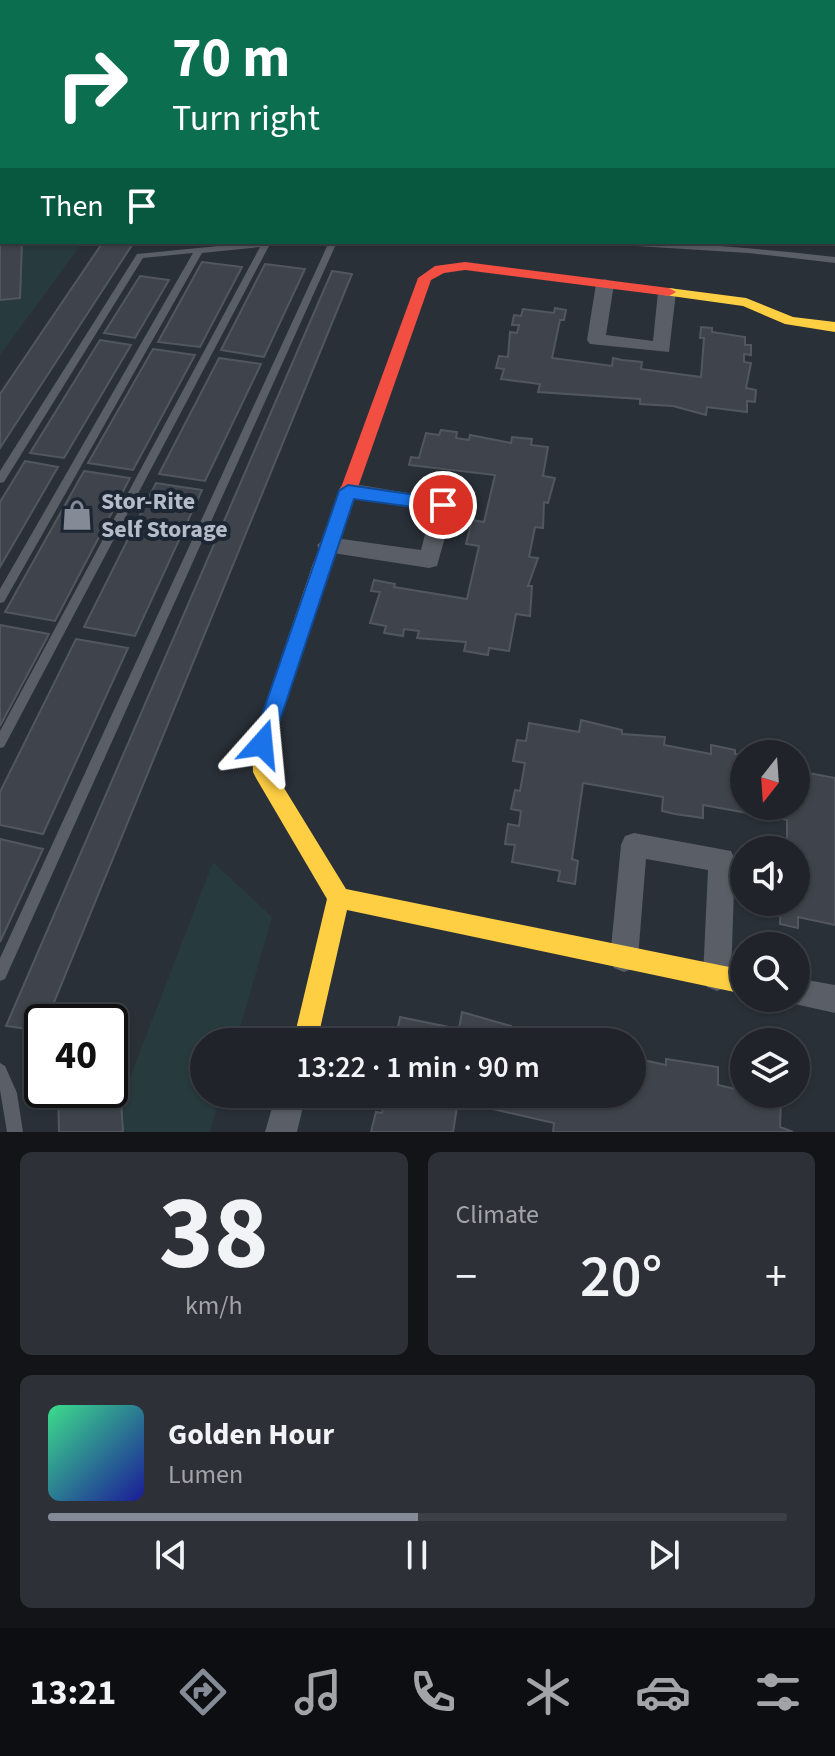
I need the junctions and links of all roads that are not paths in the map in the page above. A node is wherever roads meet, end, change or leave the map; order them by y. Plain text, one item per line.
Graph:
1 (266, 244) edge
2 (332, 244) edge
3 (652, 244) edge
4 (199, 250) junction
5 (835, 260) edge
6 (605, 284) junction
7 (667, 292) junction
8 (835, 327) edge
9 (0, 479) edge
10 (348, 491) junction
11 (328, 545) junction
12 (0, 599) edge
13 (0, 743) edge
14 (339, 898) junction
15 (624, 958) junction
16 (730, 967) edge
17 (0, 974) edge
18 (730, 980) edge
19 (810, 995) edge
20 (835, 999) edge
21 (308, 1028) edge
22 (0, 1071) edge
23 (287, 1108) edge
24 (15, 1132) edge
25 (281, 1132) edge

1 - 4 lane
1 - 13 lane
2 - 17 lane
3 - 5 lane
4 - 9 lane
4 - 12 lane
6 - 7 street
6 - 7 street
6 - 10 street
7 - 8 street
10 - 11 street
10 - 11 street
11 - 14 street
14 - 15 street
14 - 21 street
15 - 16 street
15 - 18 street
19 - 20 street
22 - 24 lane
23 - 25 street

